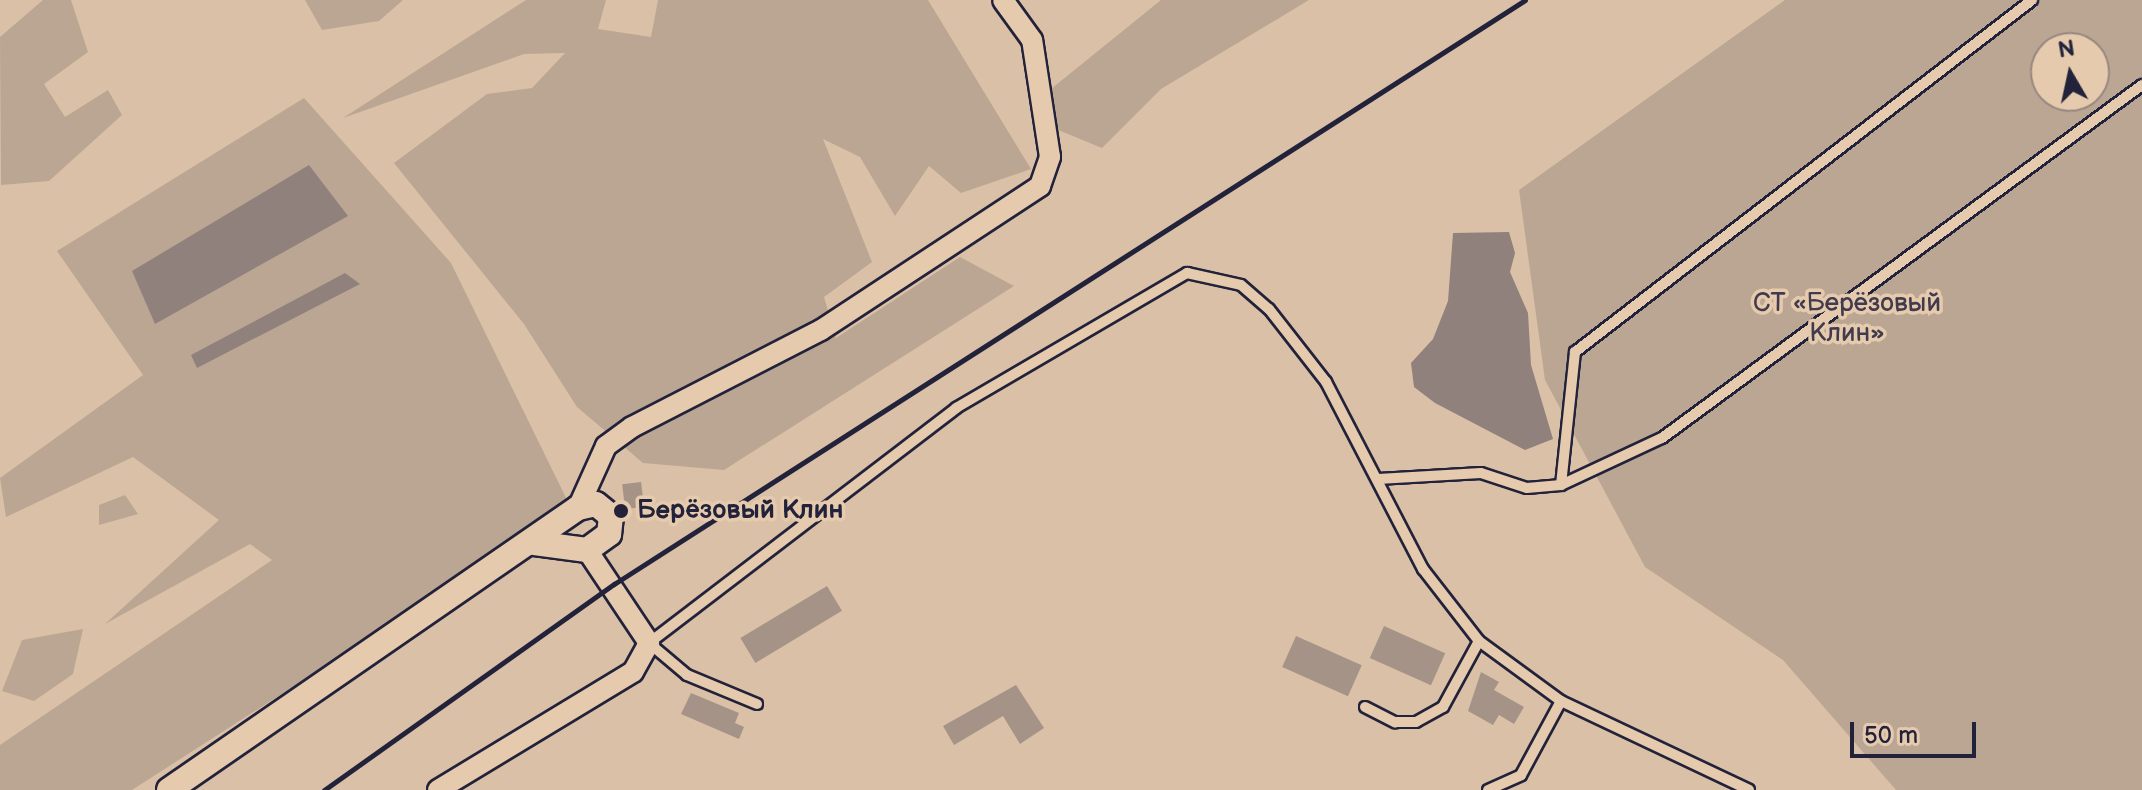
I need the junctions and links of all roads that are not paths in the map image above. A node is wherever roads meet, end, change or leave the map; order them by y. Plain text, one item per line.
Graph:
1 (1003, 0) edge
2 (2032, 0) edge
3 (2142, 85) edge
4 (1378, 479) junction
5 (1561, 485) junction
6 (578, 508) junction
7 (534, 543) junction
8 (587, 550) junction
9 (1479, 641) junction
10 (649, 643) junction
11 (1561, 701) junction
12 (757, 704) dead end
13 (1365, 707) dead end
14 (169, 790) edge
15 (438, 790) edge
16 (1488, 790) edge
17 (1749, 790) edge

1 - 6 street
2 - 5 lane
3 - 5 lane
4 - 5 lane
4 - 9 lane
4 - 10 lane
6 - 7 street
6 - 8 street
7 - 8 street
7 - 14 street
8 - 10 street
9 - 11 lane
9 - 13 lane
10 - 12 lane
10 - 15 street
11 - 16 lane
11 - 17 lane

